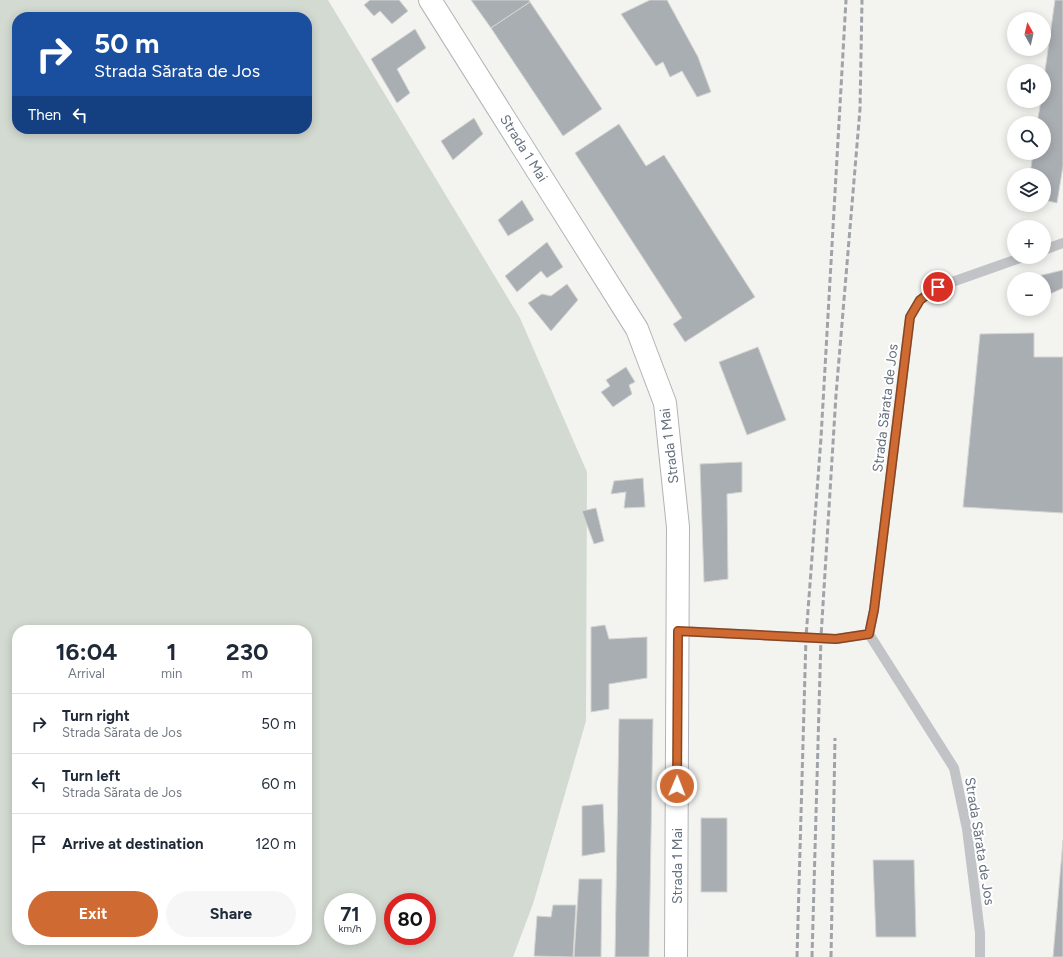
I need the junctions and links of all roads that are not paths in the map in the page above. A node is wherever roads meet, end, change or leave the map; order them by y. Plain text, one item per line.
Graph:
1 (430, 0) edge
2 (1063, 243) edge
3 (1051, 247) edge
4 (1007, 263) edge
5 (678, 631) junction
6 (869, 634) junction
7 (676, 957) edge
8 (980, 957) edge

1 - 5 highway, Strada 1 Mai
2 - 3 lane
4 - 6 lane, Strada Sărata de Jos
5 - 6 lane
5 - 7 highway, Strada 1 Mai
6 - 8 lane, Strada Sărata de Jos

